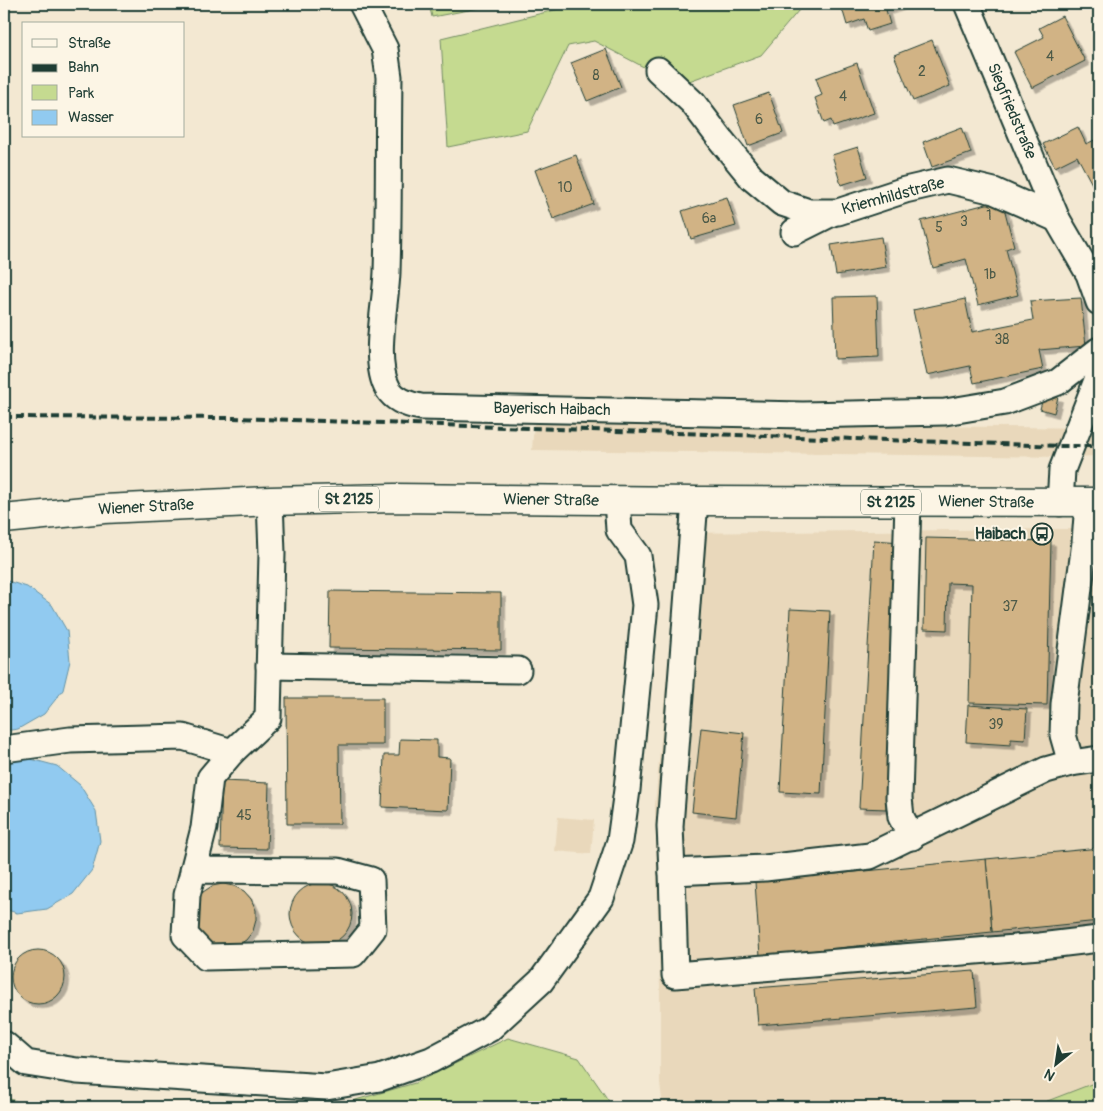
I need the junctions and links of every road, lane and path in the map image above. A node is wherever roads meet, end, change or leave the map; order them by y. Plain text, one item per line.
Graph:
1 (362, 4) edge
2 (967, 4) edge
3 (658, 70) dead end
4 (833, 212) junction
5 (1057, 219) junction
6 (794, 232) dead end
7 (1099, 302) edge
8 (1099, 350) edge
9 (1099, 375) edge
10 (617, 500) junction
11 (270, 501) junction
12 (695, 501) junction
13 (908, 502) junction
14 (1060, 503) junction
15 (1094, 503) edge
16 (4, 519) edge
17 (269, 666) junction
18 (518, 670) dead end
19 (4, 749) edge
20 (232, 752) junction
21 (1099, 759) edge
22 (1071, 763) junction
23 (912, 837) junction
24 (193, 870) junction
25 (672, 872) junction
26 (1099, 939) edge
27 (4, 1044) edge

1 - 8 street, Bayerisch Haibach
2 - 5 street, Siegfriedstraße
3 - 4 street, Kriemhildstraße
4 - 5 street, Kriemhildstraße
4 - 6 street
5 - 7 street
9 - 14 street
10 - 11 main road, Wiener Straße / St 2125
10 - 12 main road, Wiener Straße / St 2125
10 - 27 street
11 - 16 main road, Wiener Straße / St 2125
11 - 17 street
12 - 13 main road, Wiener Straße / St 2125
12 - 25 street
13 - 14 main road, Wiener Straße / St 2125
13 - 23 street
14 - 15 main road, Wiener Straße / St 2125
15 - 22 street
17 - 18 street
17 - 20 street
19 - 20 street
20 - 24 street
21 - 22 street
22 - 23 street
23 - 25 street
24 - 24 street
25 - 26 street

